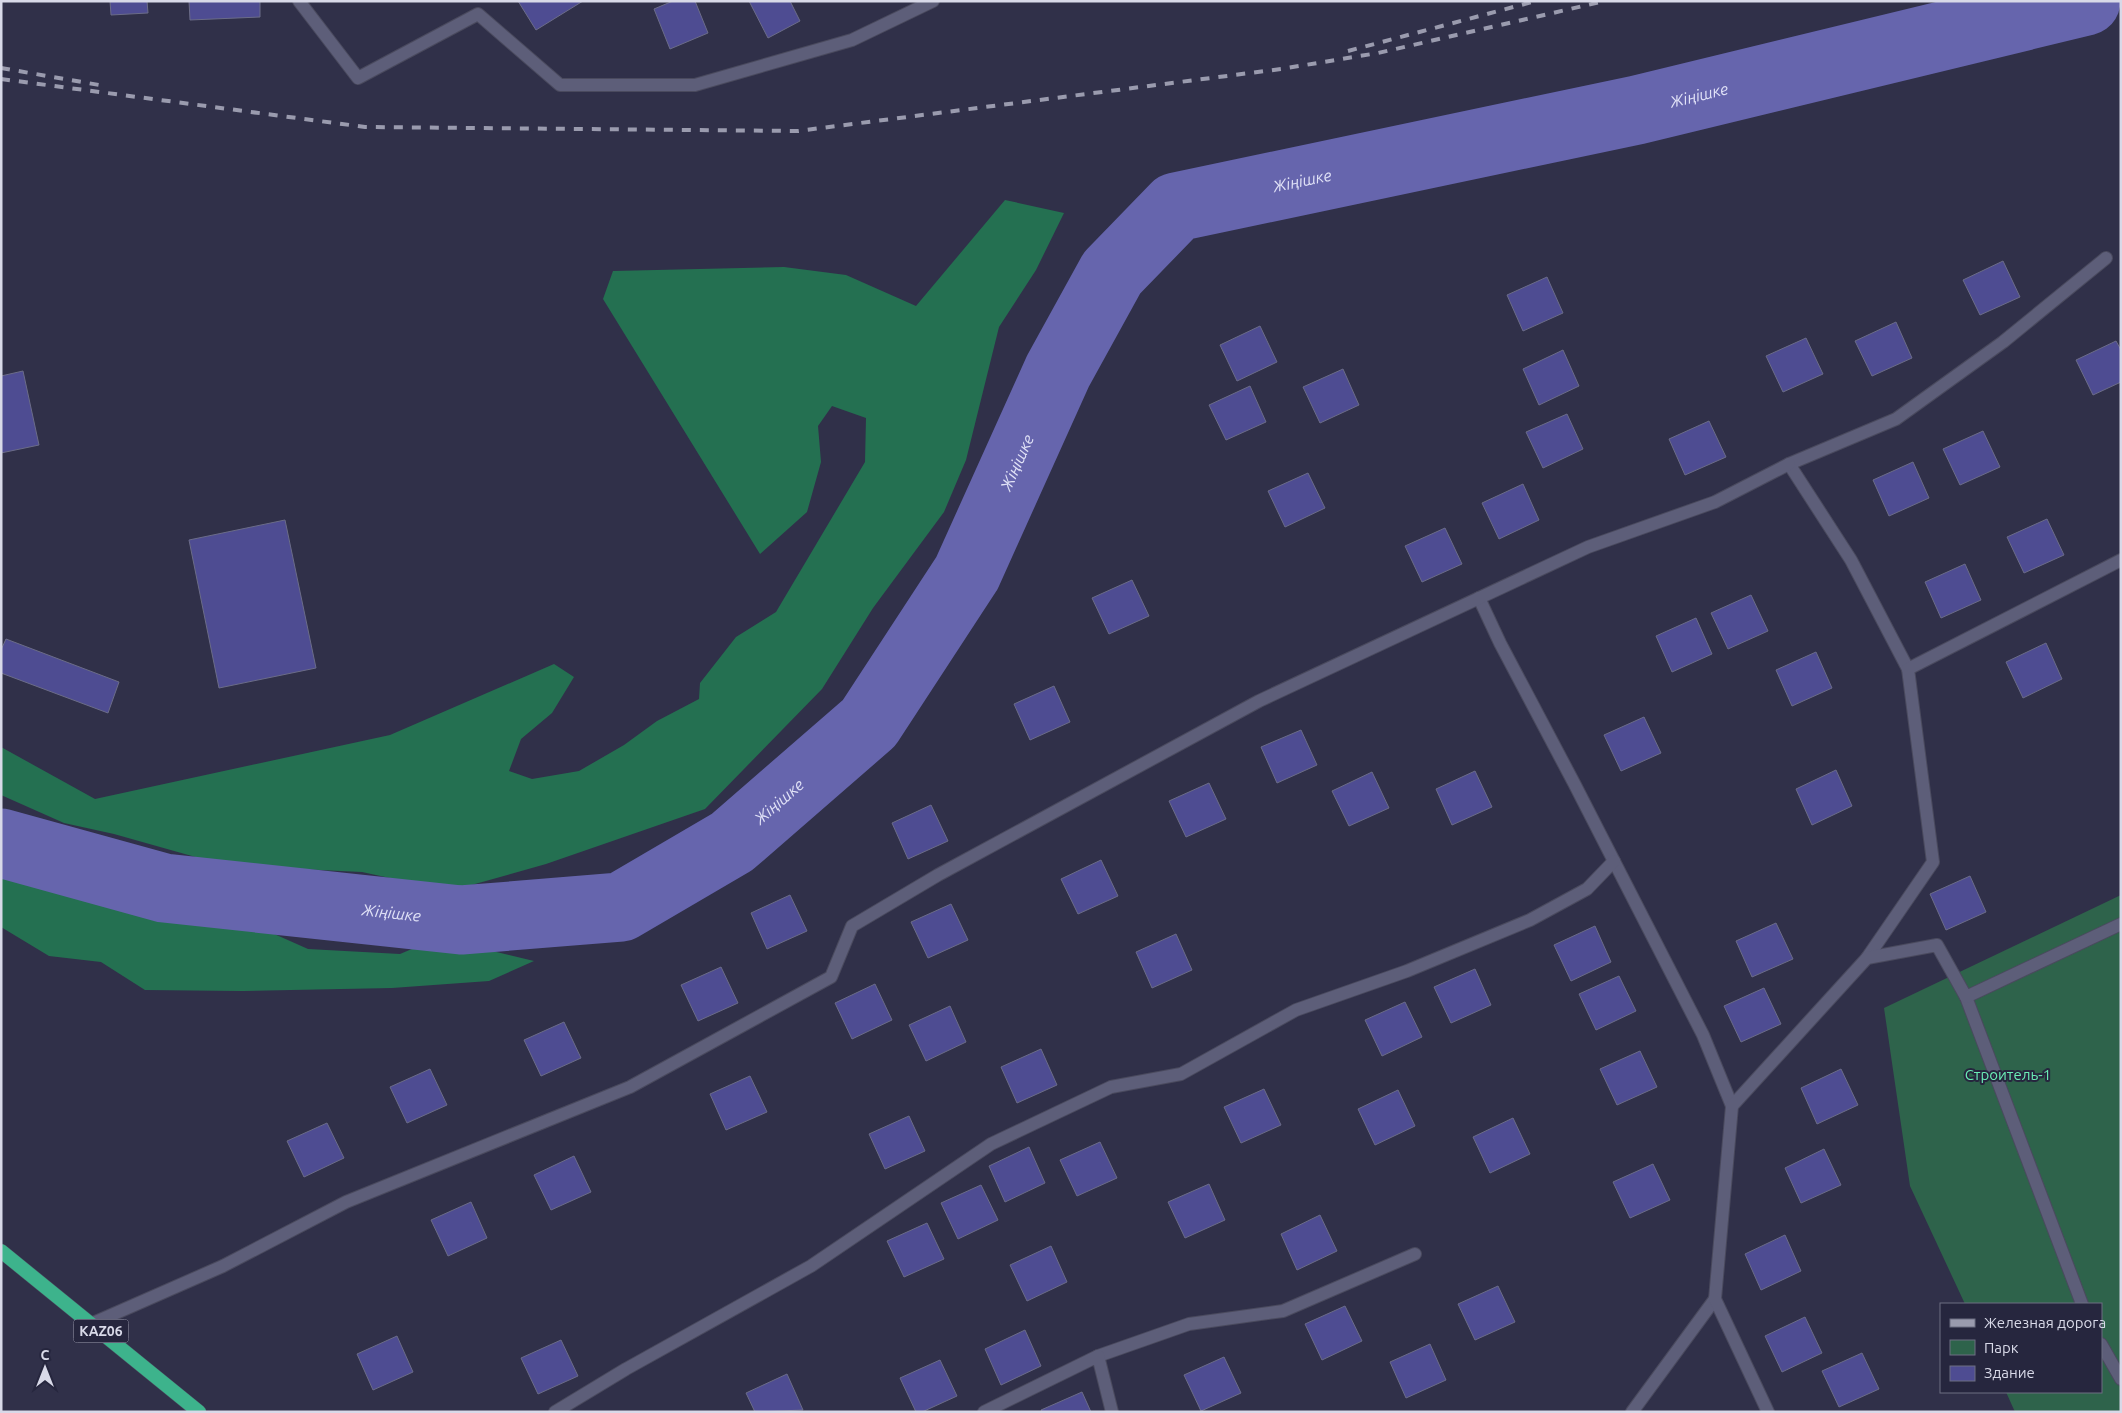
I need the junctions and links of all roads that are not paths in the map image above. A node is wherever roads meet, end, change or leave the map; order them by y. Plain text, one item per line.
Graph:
1 (299, 1) edge
2 (933, 1) edge
3 (2106, 258) dead end
4 (1789, 464) junction
5 (2121, 560) edge
6 (1480, 598) junction
7 (1908, 669) junction
8 (1614, 861) junction
9 (2121, 924) edge
10 (1867, 958) junction
11 (1966, 997) junction
12 (1732, 1106) junction
13 (1, 1251) edge
14 (1415, 1254) dead end
15 (1715, 1299) junction
16 (2082, 1303) edge
17 (92, 1324) junction
18 (2102, 1346) edge
19 (1098, 1356) junction
20 (2121, 1379) edge
21 (200, 1412) edge
22 (555, 1412) edge
23 (984, 1412) edge
24 (1112, 1412) edge
25 (1632, 1412) edge
26 (1768, 1412) edge

1 - 2 lane
3 - 4 lane
4 - 6 lane
4 - 7 lane
5 - 7 lane
6 - 8 lane
6 - 17 lane
7 - 10 lane
8 - 12 lane
8 - 22 lane
9 - 11 lane
10 - 11 lane
10 - 12 lane
11 - 16 lane
12 - 15 lane
13 - 17 highway, KАZ06
14 - 19 lane
15 - 25 lane
15 - 26 lane
17 - 21 highway, KАZ06
18 - 20 lane
19 - 23 lane
19 - 24 lane

